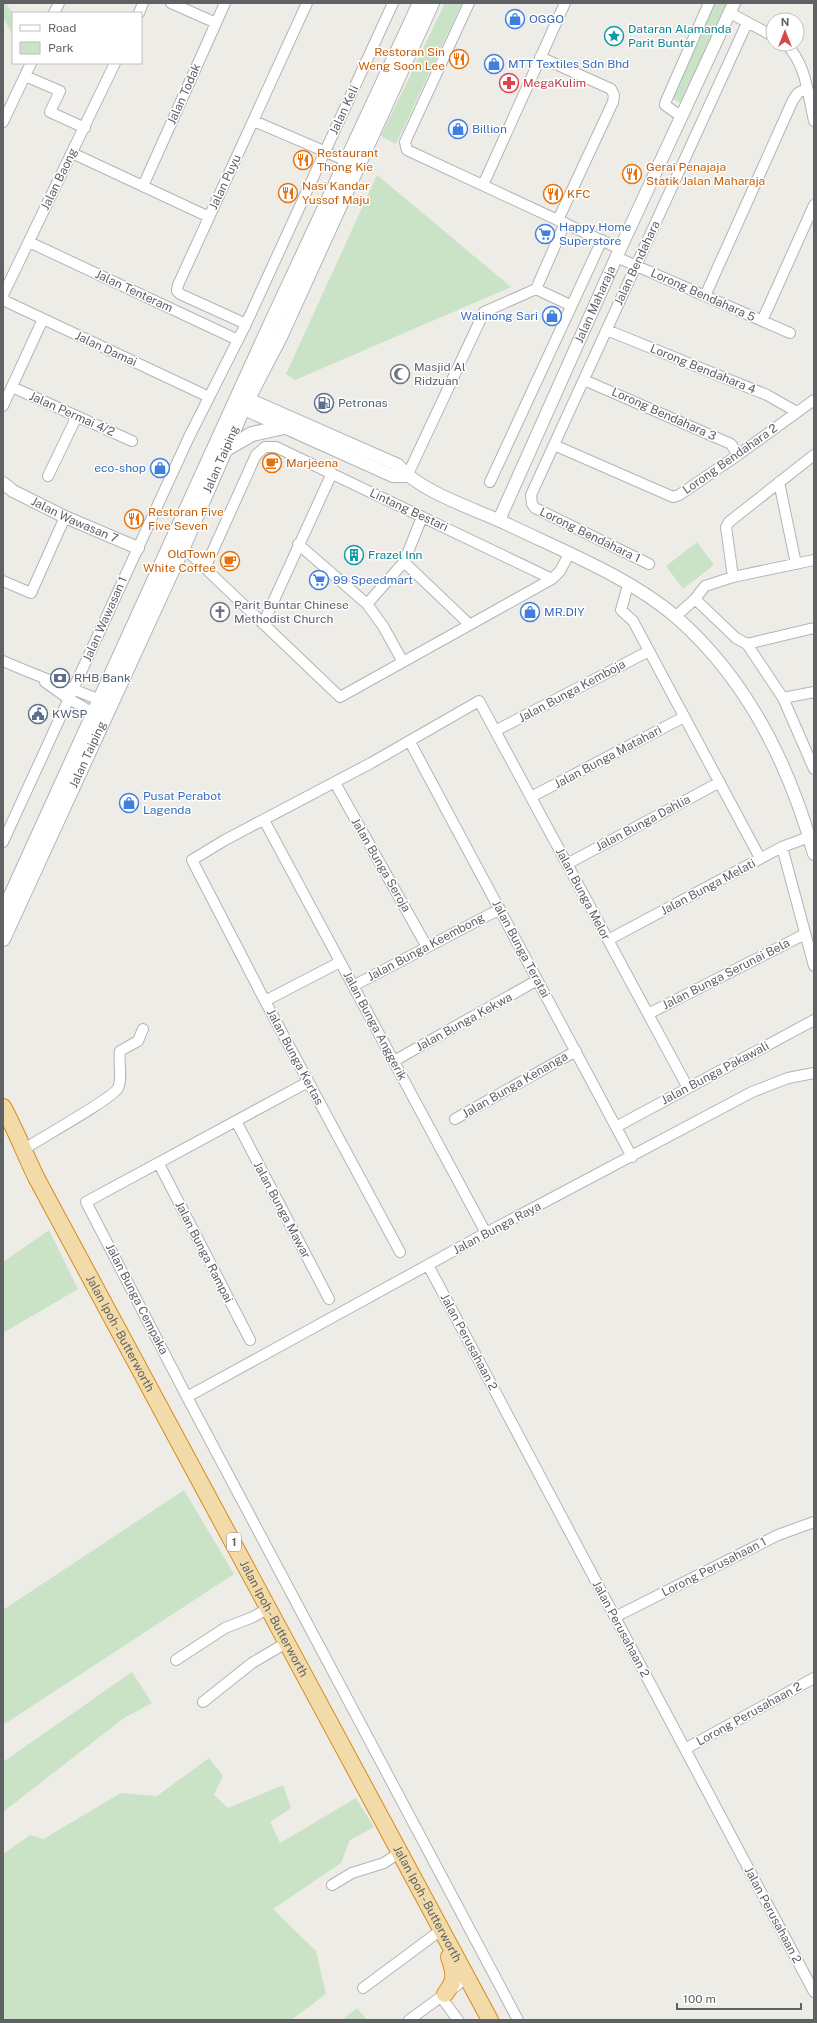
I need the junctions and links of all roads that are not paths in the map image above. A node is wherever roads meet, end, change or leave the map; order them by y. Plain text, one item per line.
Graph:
1 (59, 3) edge
2 (171, 3) edge
3 (226, 3) edge
4 (307, 3) edge
5 (393, 3) edge
6 (420, 3) edge
7 (432, 3) edge
8 (469, 3) edge
9 (565, 3) edge
10 (709, 3) edge
11 (732, 8) edge
12 (54, 12) edge
13 (216, 23) junction
14 (747, 24) junction
15 (765, 32) edge
16 (794, 52) edge
17 (540, 57) junction
18 (31, 64) edge
19 (115, 64) edge
20 (25, 76) junction
21 (807, 88) junction
22 (682, 117) junction
23 (254, 121) junction
24 (814, 121) edge
25 (3, 122) edge
26 (85, 128) junction
27 (325, 152) junction
28 (72, 153) junction
29 (347, 161) junction
30 (483, 185) junction
31 (142, 186) junction
32 (814, 205) edge
33 (208, 217) junction
34 (562, 222) junction
35 (602, 240) junction
36 (29, 242) junction
37 (618, 253) junction
38 (636, 266) junction
39 (536, 289) junction
40 (3, 295) edge
41 (705, 296) junction
42 (3, 300) edge
43 (570, 305) junction
44 (43, 319) junction
45 (762, 321) junction
46 (246, 324) junction
47 (607, 330) junction
48 (790, 333) dead end
49 (238, 340) junction
50 (584, 380) junction
51 (12, 387) junction
52 (209, 397) junction
53 (814, 400) edge
54 (241, 401) junction
55 (3, 406) edge
56 (797, 412) junction
57 (77, 416) junction
58 (284, 427) junction
59 (132, 442) dead end
60 (554, 446) junction
61 (226, 449) junction
62 (738, 455) junction
63 (814, 455) edge
64 (332, 473) junction
65 (48, 476) dead end
66 (407, 476) junction
67 (490, 482) dead end
68 (779, 482) junction
69 (3, 483) edge
70 (8, 490) edge
71 (532, 504) joint
72 (65, 517) junction
73 (422, 517) junction
74 (499, 520) junction
75 (298, 544) junction
76 (183, 547) junction
77 (138, 548) junction
78 (569, 554) junction
79 (814, 560) edge
80 (404, 562) junction
81 (649, 564) dead end
82 (796, 564) junction
83 (205, 568) junction
84 (733, 577) junction
85 (552, 579) junction
86 (3, 581) edge
87 (628, 584) junction
88 (695, 599) junction
89 (367, 604) junction
90 (675, 617) junction
91 (263, 624) junction
92 (469, 624) junction
93 (814, 628) edge
94 (747, 644) junction
95 (649, 651) junction
96 (3, 661) edge
97 (403, 662) junction
98 (36, 676) junction
99 (74, 688) junction
100 (814, 692) edge
101 (782, 698) junction
102 (68, 699) junction
103 (105, 702) junction
104 (99, 716) junction
105 (684, 717) junction
106 (495, 731) junction
107 (410, 742) junction
108 (812, 758) edge
109 (814, 769) edge
110 (720, 782) junction
111 (335, 783) junction
112 (531, 797) junction
113 (264, 820) junction
114 (809, 837) junction
115 (3, 842) edge
116 (782, 846) junction
117 (814, 854) edge
118 (760, 858) junction
119 (567, 864) junction
120 (500, 909) junction
121 (3, 913) edge
122 (805, 934) junction
123 (3, 939) edge
124 (608, 940) junction
125 (427, 947) junction
126 (340, 962) junction
127 (814, 966) edge
128 (534, 982) dead end
129 (353, 986) junction
130 (265, 1001) junction
131 (648, 1014) junction
132 (814, 1020) edge
133 (143, 1029) dead end
134 (576, 1050) junction
135 (394, 1061) junction
136 (814, 1073) edge
137 (308, 1082) junction
138 (688, 1088) junction
139 (3, 1107) edge
140 (454, 1119) dead end
141 (236, 1121) junction
142 (3, 1126) edge
143 (616, 1127) junction
144 (24, 1152) junction
145 (632, 1157) junction
146 (159, 1164) junction
147 (486, 1233) junction
148 (400, 1252) dead end
149 (428, 1265) junction
150 (329, 1299) dead end
151 (250, 1340) dead end
152 (187, 1397) junction
153 (814, 1522) edge
154 (269, 1608) junction
155 (615, 1617) junction
156 (286, 1643) junction
157 (176, 1660) dead end
158 (814, 1678) edge
159 (203, 1702) dead end
160 (685, 1749) junction
161 (400, 1852) junction
162 (332, 1885) dead end
163 (441, 1930) junction
164 (467, 1978) junction
165 (363, 1988) dead end
166 (814, 1992) edge
167 (443, 1996) junction
168 (409, 2020) edge
169 (458, 2020) edge
170 (485, 2020) edge
171 (490, 2020) edge
172 (518, 2020) edge

1 - 12 street
2 - 13 street
3 - 13 street, Jalan Todak
4 - 23 street, Jalan Puyu
5 - 27 street, Jalan Keli
6 - 29 main road, Jalan Taiping
7 - 54 main road, Jalan Taiping
8 - 30 street, Lorong Bendahara 5
9 - 17 street
10 - 22 street
11 - 14 street
11 - 22 street, Jalan Maharaja
13 - 31 street, Jalan Todak
14 - 15 street
14 - 38 street, Jalan Bendahara
16 - 21 street
17 - 30 street
17 - 34 street
18 - 20 street
19 - 26 street, Jalan Baong
20 - 25 street
20 - 26 street
21 - 24 street
21 - 41 street
22 - 37 street, Jalan Maharaja
23 - 27 street
23 - 33 street, Jalan Puyu
26 - 28 street, Jalan Baong
27 - 29 street
27 - 46 street, Jalan Keli
28 - 31 street
28 - 36 street, Jalan Baong
29 - 54 main road, Jalan Taiping
30 - 34 street, Lorong Bendahara 5
31 - 33 street
32 - 45 street
33 - 46 street, Jalan Puyu
34 - 35 street, Lorong Bendahara 5
34 - 39 street
35 - 37 street, Lorong Bendahara 5
35 - 43 street
36 - 40 street, Jalan Baong
36 - 49 street, Jalan Tenteram
37 - 38 street, Lorong Bendahara 5
37 - 74 street, Jalan Maharaja
38 - 41 street, Lorong Bendahara 5
38 - 47 street, Jalan Bendahara
39 - 43 street
39 - 66 street
41 - 45 street, Lorong Bendahara 5
42 - 44 street, Jalan Damai
43 - 67 street
44 - 51 street
44 - 52 street, Jalan Damai
45 - 48 street, Lorong Bendahara 5
46 - 49 street, Jalan Keli
47 - 50 street, Jalan Bendahara
47 - 56 street, Lorong Bendahara 4
49 - 52 street, Jalan Wawasan 1
50 - 60 street, Jalan Bendahara
50 - 62 street, Lorong Bendahara 3
51 - 55 street
51 - 57 street, Jalan Permai 4/2
52 - 77 street, Jalan Wawasan 1
53 - 56 street, Lorong Bendahara 2
54 - 58 street
54 - 61 main road, Jalan Taiping
54 - 66 street
54 - 103 main road, Jalan Taiping
56 - 62 street, Lorong Bendahara 2
57 - 59 street, Jalan Permai 4/2
57 - 65 street
58 - 61 main road
58 - 66 street
60 - 62 street, Lorong Bendahara 2
60 - 71 street, Jalan Bendahara
61 - 76 main road, Jalan Taiping
63 - 68 street
64 - 73 street, Lintang Bestari
64 - 75 street
64 - 83 street, Lintang Bestari
66 - 74 street
68 - 82 street
68 - 84 street
69 - 70 street, Jalan Wawasan 7
70 - 72 street, Jalan Wawasan 7
71 - 81 street, Lorong Bendahara 1
72 - 77 street, Jalan Wawasan 7
72 - 86 street
73 - 80 street
73 - 85 street, Lintang Bestari
74 - 78 street
75 - 89 street
75 - 91 street
76 - 83 street
76 - 103 main road, Jalan Taiping
77 - 99 street, Jalan Wawasan 1
78 - 85 street
78 - 87 street
79 - 82 street
80 - 89 street
80 - 92 street
82 - 84 street
83 - 91 street
84 - 88 street
85 - 92 street
87 - 90 street
87 - 95 street
88 - 90 street
88 - 94 street
89 - 97 street
90 - 114 street
91 - 97 street
92 - 97 street
93 - 94 street
94 - 101 street
95 - 105 street
95 - 106 street, Jalan Bunga Kemboja
96 - 98 street
98 - 99 street
98 - 102 street
99 - 102 street, Jalan Wawasan 1
99 - 103 street
100 - 101 street
101 - 108 street
102 - 104 street
102 - 115 street, Jalan Wawasan 1
103 - 104 main road, Jalan Taiping
104 - 121 main road, Jalan Taiping
104 - 123 main road, Jalan Taiping
105 - 110 street
105 - 112 street, Jalan Bunga Matahari
106 - 107 street, Jalan Bunga Melor
106 - 112 street, Jalan Bunga Melor
107 - 111 street
107 - 120 street, Jalan Bunga Teratai
108 - 109 street
110 - 118 street
110 - 119 street, Jalan Bunga Dahlia
111 - 113 street
111 - 125 street, Jalan Bunga Seroja
112 - 119 street, Jalan Bunga Melor
113 - 126 street, Jalan Bunga Anggerik
113 - 130 street, Jalan Bunga Kertas
114 - 116 street, Jalan Bunga Melati
114 - 117 street
116 - 118 street, Jalan Bunga Melati
116 - 122 street
118 - 124 street, Jalan Bunga Melati
119 - 124 street, Jalan Bunga Melor
120 - 125 street, Jalan Bunga Keembong
120 - 134 street, Jalan Bunga Teratai
122 - 127 street
122 - 131 street, Jalan Bunga Serunai Bela
124 - 131 street, Jalan Bunga Melor
125 - 129 street, Jalan Bunga Keembong
126 - 129 street, Jalan Bunga Anggerik
126 - 130 street
128 - 135 street, Jalan Bunga Kekwa
129 - 135 street, Jalan Bunga Anggerik
130 - 137 street, Jalan Bunga Kertas
131 - 138 street, Jalan Bunga Melor
132 - 138 street, Jalan Bunga Pakawali
133 - 144 street
134 - 140 street, Jalan Bunga Kenanga
134 - 143 street, Jalan Bunga Teratai
135 - 147 street, Jalan Bunga Anggerik
136 - 145 street, Jalan Bunga Raya
137 - 141 street
137 - 148 street, Jalan Bunga Kertas
138 - 143 street, Jalan Bunga Pakawali
139 - 144 highway, Jalan Ipoh - Butterworth / 1
141 - 146 street
141 - 150 street, Jalan Bunga Mawar
142 - 144 highway, Jalan Ipoh - Butterworth / 1
143 - 145 street, Jalan Bunga Teratai
144 - 154 highway, Jalan Ipoh - Butterworth / 1
145 - 147 street, Jalan Bunga Raya
146 - 151 street, Jalan Bunga Rampai
146 - 152 street, Jalan Bunga Cempaka
147 - 149 street, Jalan Bunga Raya
149 - 152 street, Jalan Bunga Raya
149 - 155 street, Jalan Perusahaan 2
152 - 172 street, Jalan Bunga Cempaka
153 - 155 street, Lorong Perusahaan 1
154 - 156 highway, Jalan Ipoh - Butterworth / 1
154 - 157 street
155 - 160 street, Jalan Perusahaan 2
156 - 159 street
156 - 161 highway, Jalan Ipoh - Butterworth / 1
158 - 160 street, Lorong Perusahaan 2
160 - 166 street, Jalan Perusahaan 2
161 - 162 street
161 - 163 highway, Jalan Ipoh - Butterworth / 1
163 - 164 highway, Jalan Ipoh - Butterworth / 1
163 - 165 street
163 - 167 highway
164 - 167 street
164 - 171 highway, Jalan Ipoh - Butterworth / 1
167 - 168 street
167 - 169 street
167 - 170 highway

